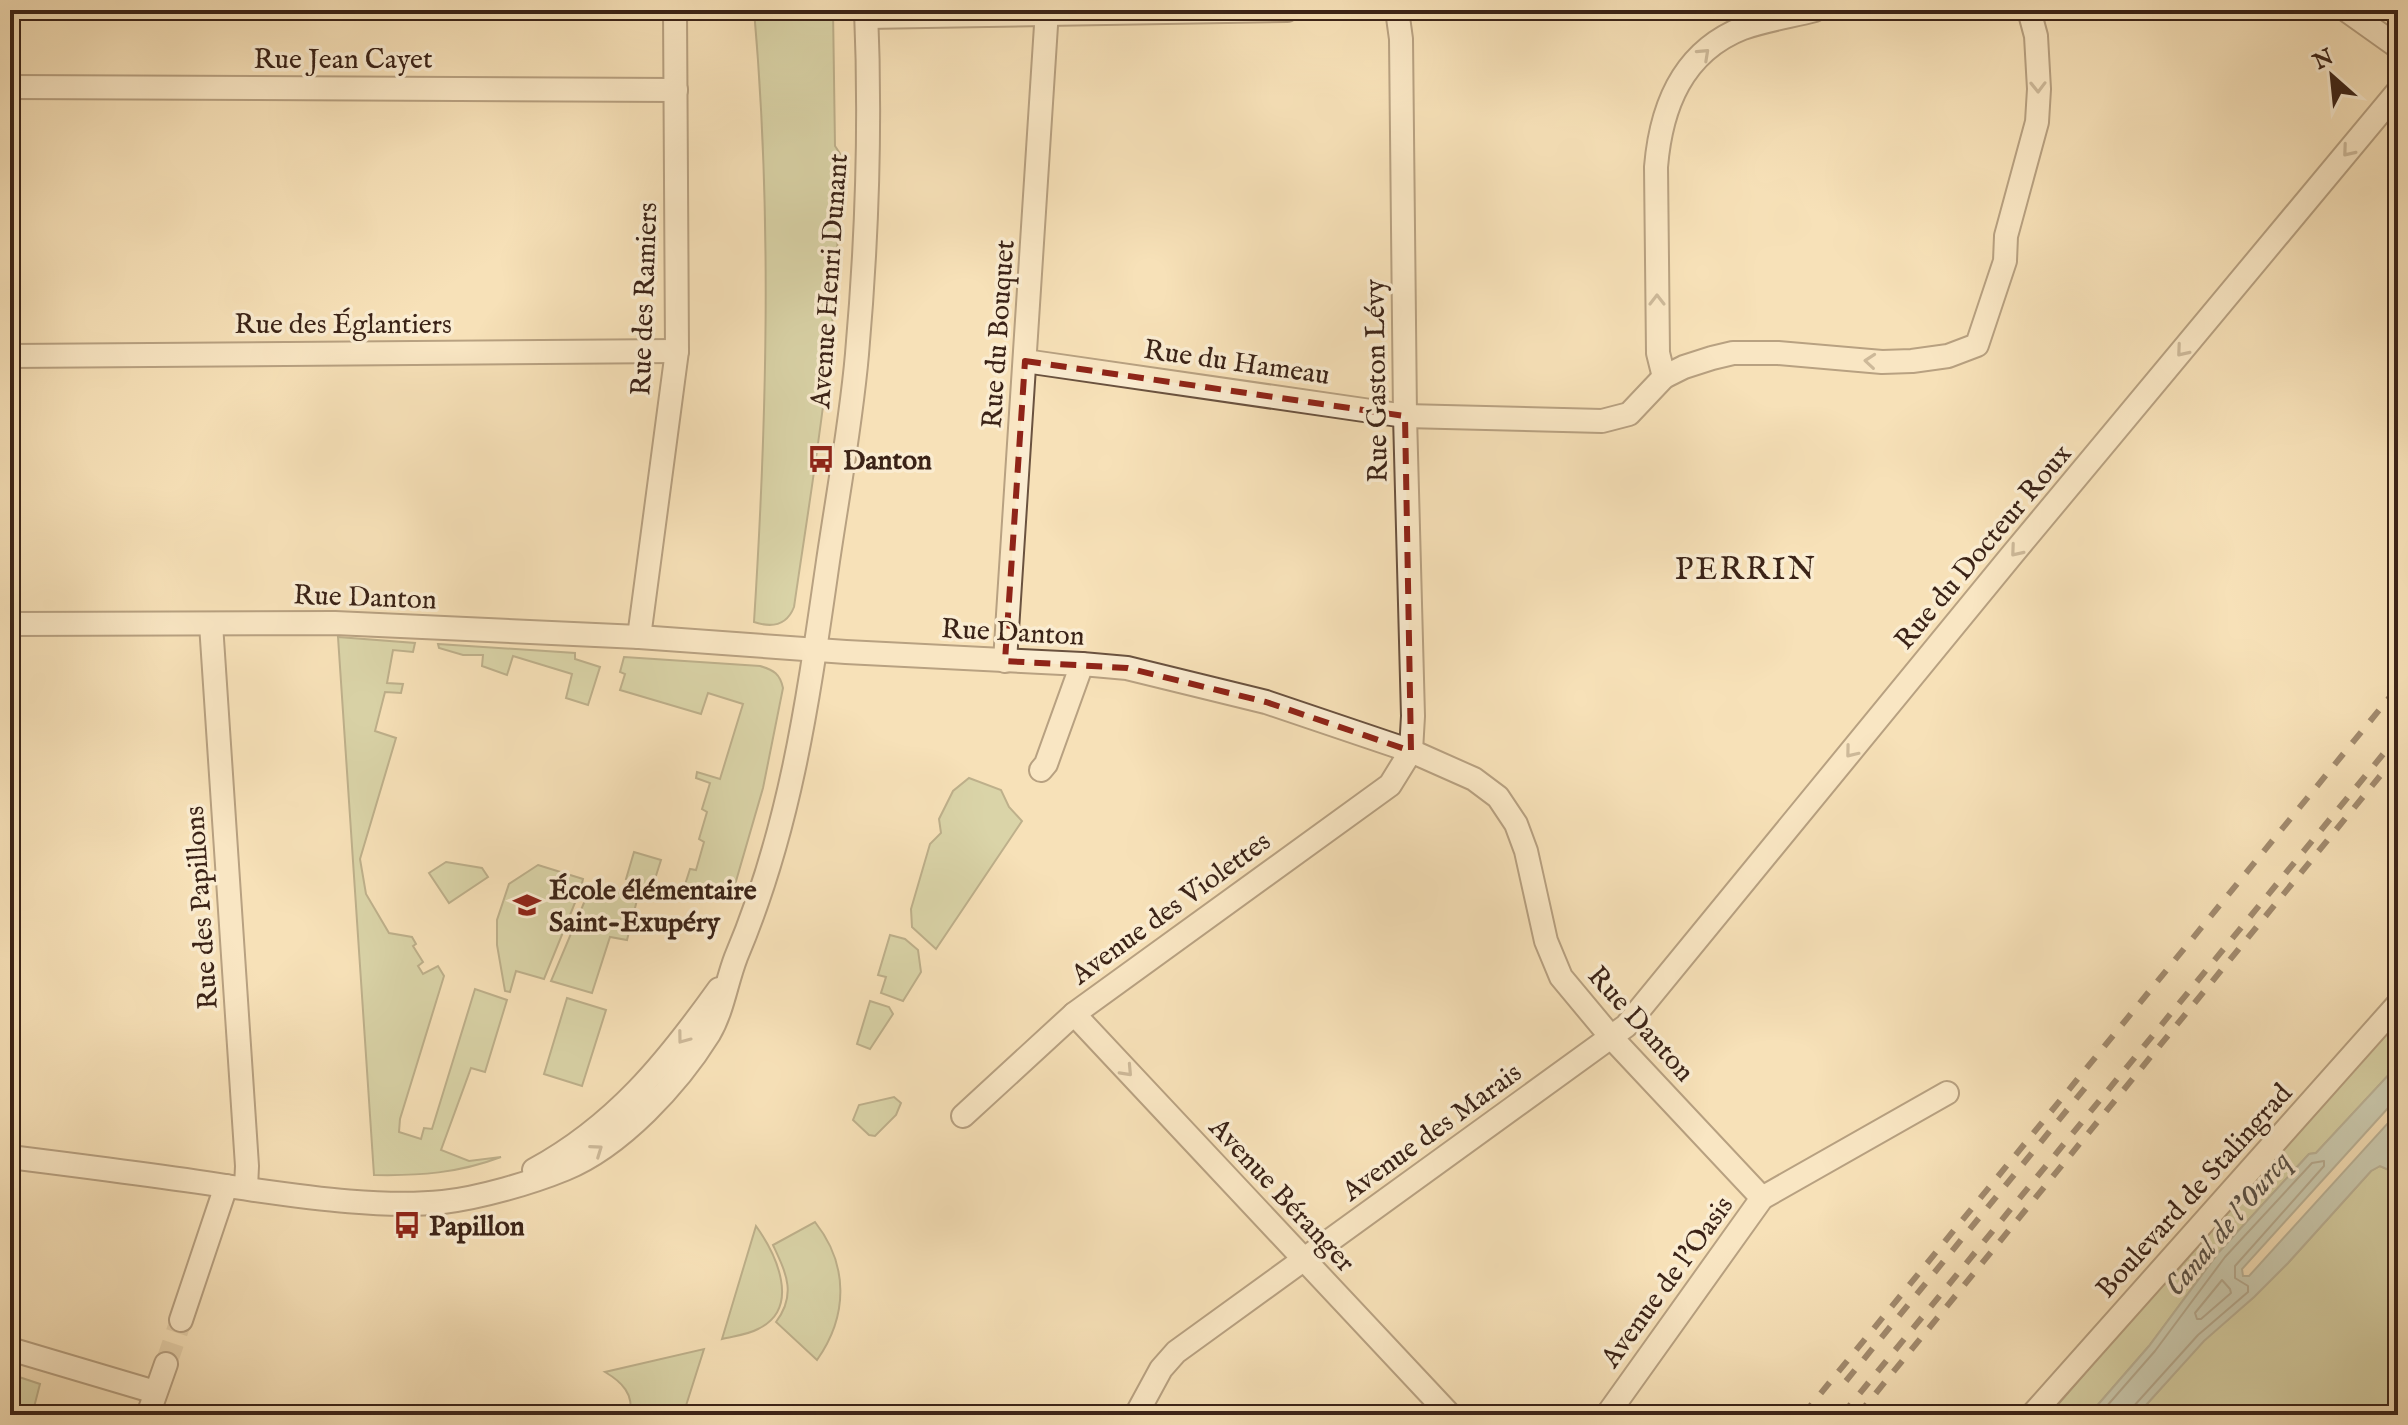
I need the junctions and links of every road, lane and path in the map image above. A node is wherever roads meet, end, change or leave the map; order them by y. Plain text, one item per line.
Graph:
1 (675, 10) edge
2 (1287, 10) edge
3 (1397, 10) edge
4 (1815, 10) edge
5 (2029, 10) edge
6 (2346, 10) edge
7 (1046, 11) edge
8 (866, 13) edge
9 (2398, 47) edge
10 (10, 87) edge
11 (676, 90) junction
12 (2398, 91) edge
13 (677, 351) junction
14 (10, 356) edge
15 (1025, 361) junction
16 (1664, 377) junction
17 (1405, 416) junction
18 (10, 624) edge
19 (211, 624) junction
20 (639, 637) junction
21 (815, 650) junction
22 (1005, 661) junction
23 (1082, 664) junction
24 (1411, 751) junction
25 (1041, 770) dead end
26 (2398, 1004) edge
27 (1074, 1014) junction
28 (1611, 1037) junction
29 (1947, 1093) dead end
30 (963, 1116) dead end
31 (10, 1157) edge
32 (236, 1187) junction
33 (1762, 1198) junction
34 (1303, 1259) junction
35 (181, 1320) tunnel mouth
36 (10, 1349) edge
37 (166, 1364) tunnel mouth
38 (155, 1392) junction
39 (148, 1415) edge
40 (1136, 1415) edge
41 (1450, 1415) edge
42 (1607, 1415) edge
43 (2032, 1415) edge

1 - 11 street, Rue des Ramiers
2 - 7 street
3 - 17 street, Rue Gaston Lévy
16 -> 4 street
5 -> 16 street
6 - 9 street
7 - 8 street
7 - 15 street, Rue du Bouquet
8 - 21 street, Avenue Henri Dunant
10 - 11 street, Rue Jean Cayet
11 - 13 street, Rue des Ramiers
12 -> 28 street, Rue du Docteur Roux
13 - 14 street, Rue des Églantiers
13 - 20 street, Rue des Ramiers
15 - 17 street, Rue du Hameau
15 - 22 street, Rue du Bouquet
16 - 17 street, Rue du Hameau
17 - 24 street, Rue Gaston Lévy
18 - 19 street, Rue Danton
19 - 20 street, Rue Danton
19 - 32 street, Rue des Papillons
20 - 21 street, Rue Danton
21 - 22 street, Rue Danton
21 - 32 street, Avenue Henri Dunant
22 - 23 street, Rue Danton
23 - 24 street, Rue Danton
23 - 25 street
24 - 27 street, Avenue des Violettes
24 - 28 street, Rue Danton
26 - 43 street, Boulevard de Stalingrad
27 - 30 street, Avenue des Violettes
27 -> 34 street, Avenue Béranger
28 - 33 street, Rue Danton
28 - 34 street, Avenue des Marais
29 - 33 street, Avenue de l'Oasis
31 - 32 street, Avenue Henri Dunant
32 - 35 street, Rue des Papillons
33 - 42 street, Avenue de l'Oasis
34 - 40 street, Avenue des Marais
34 - 41 street, Avenue Béranger
36 - 38 street
37 - 38 street
38 - 39 street

